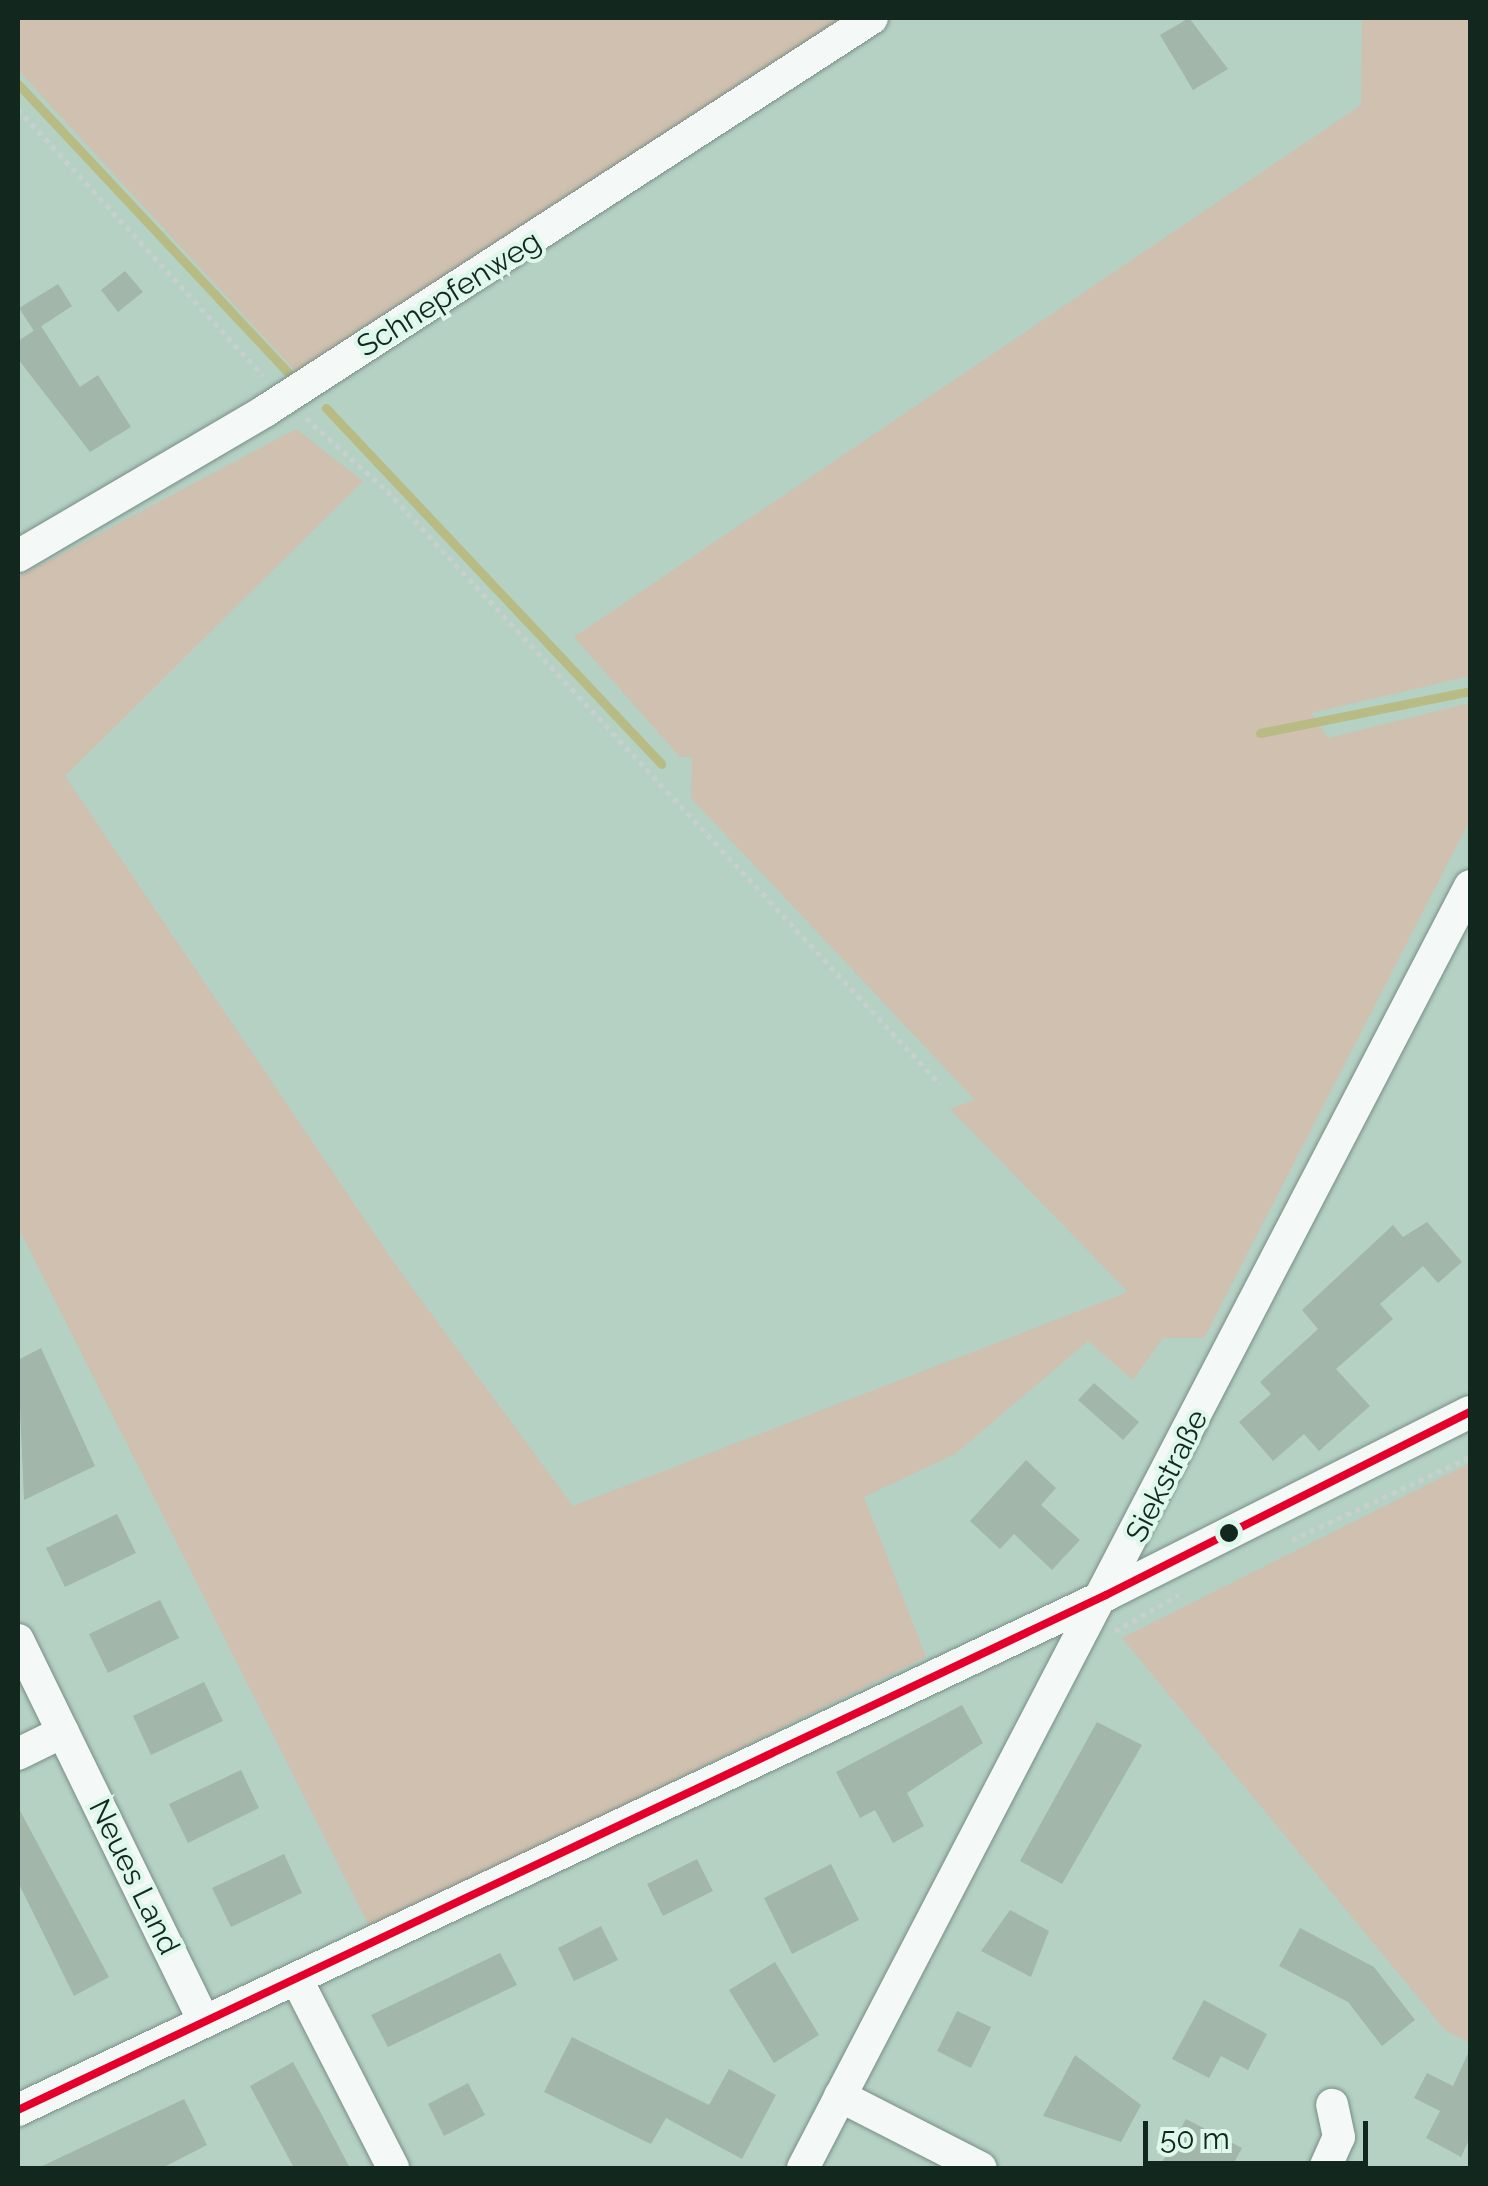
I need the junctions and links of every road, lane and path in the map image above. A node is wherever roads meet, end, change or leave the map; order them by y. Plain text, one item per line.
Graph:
1 (872, 18) edge
2 (18, 109) edge
3 (284, 399) junction
4 (18, 556) edge
5 (1470, 886) edge
6 (940, 1084) dead end
7 (1470, 1412) edge
8 (1470, 1457) edge
9 (1279, 1546) dead end
10 (1192, 1586) dead end
11 (1106, 1595) junction
12 (1080, 1630) junction
13 (18, 1640) edge
14 (63, 1732) junction
15 (18, 1754) edge
16 (297, 1980) junction
17 (204, 2022) junction
18 (840, 2096) junction
19 (1332, 2105) dead end
20 (18, 2110) edge
21 (393, 2168) edge
22 (803, 2168) edge
23 (981, 2168) edge
24 (1325, 2168) edge

1 - 3 street, Schnepfenweg
2 - 3 path
3 - 4 street, Schnepfenweg
3 - 6 path
5 - 11 street, Siekstraße
7 - 11 street
8 - 9 path
10 - 12 path
11 - 12 street, Siekstraße
11 - 16 street
12 - 18 street, Siekstraße
13 - 14 street, Neues Land
14 - 15 street
14 - 17 street, Neues Land
16 - 17 street
16 - 21 street
17 - 20 street
18 - 22 street, Siekstraße
18 - 23 street
19 - 24 street

